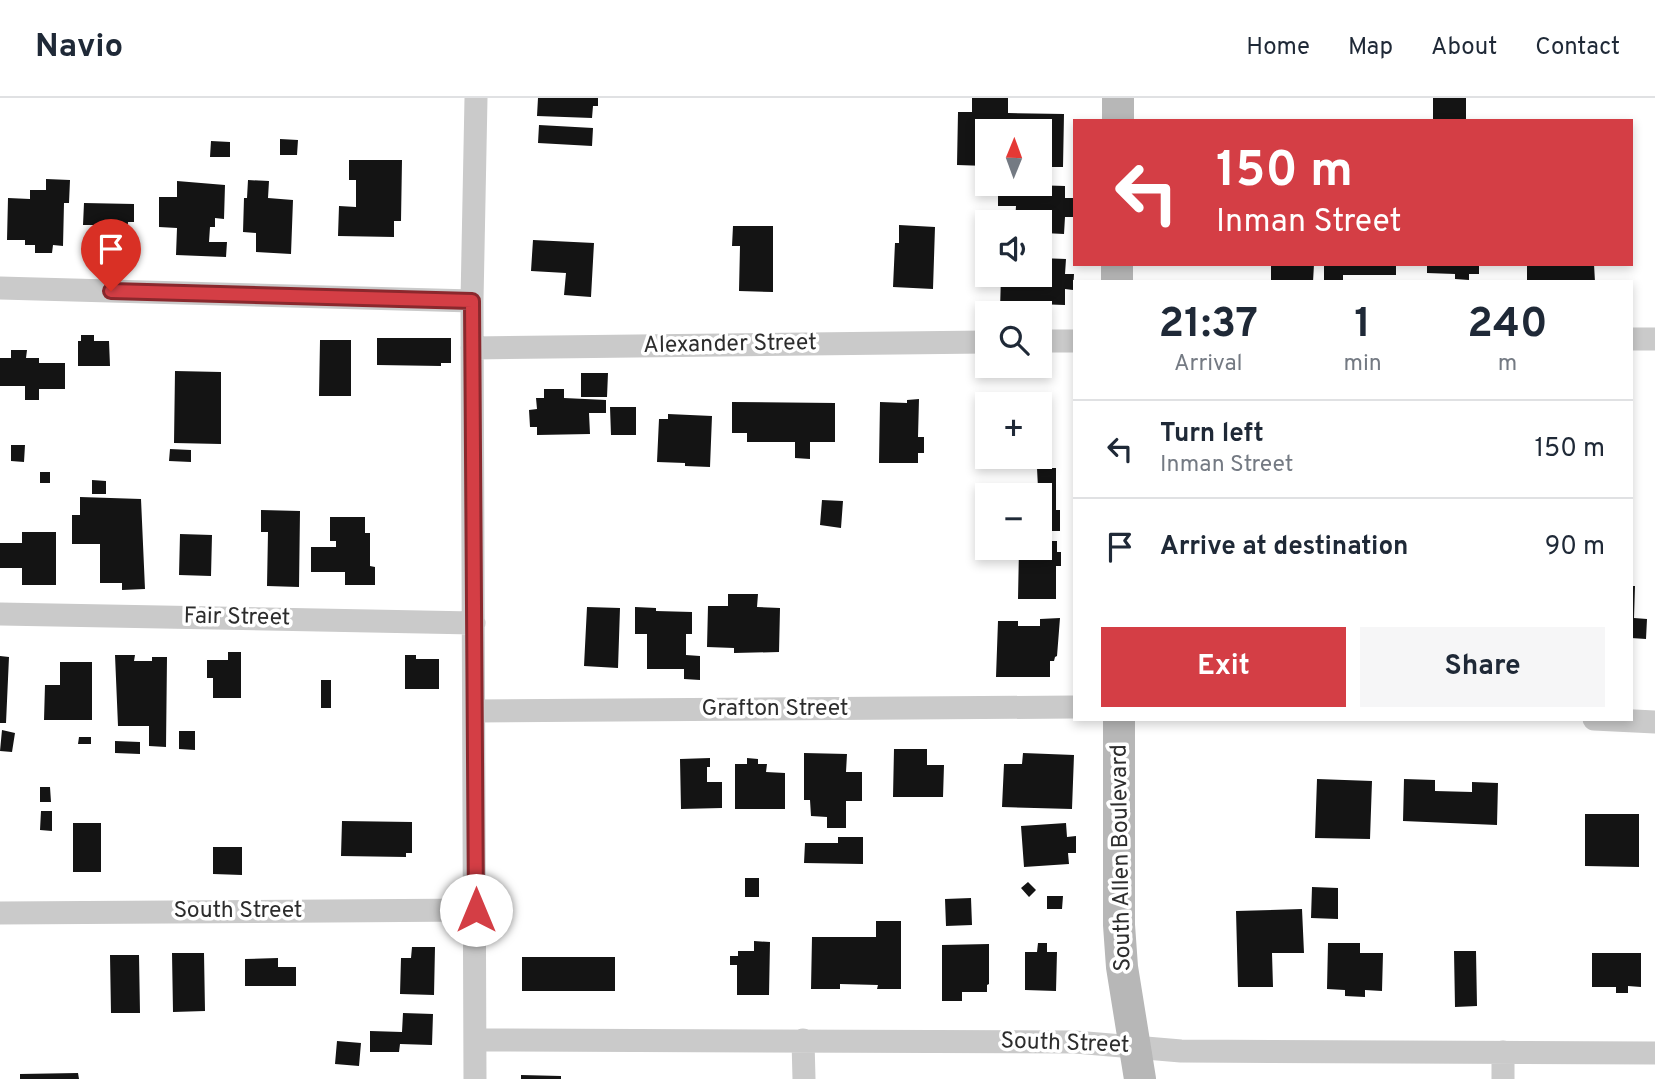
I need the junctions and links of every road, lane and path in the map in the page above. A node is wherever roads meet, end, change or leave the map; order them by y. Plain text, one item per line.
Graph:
1 (476, 98) edge
2 (1118, 98) edge
3 (1118, 119) edge
4 (0, 288) edge
5 (472, 301) junction
6 (1633, 339) edge
7 (1655, 339) edge
8 (1052, 341) edge
9 (1073, 341) edge
10 (975, 342) edge
11 (472, 348) junction
12 (0, 614) edge
13 (474, 623) junction
14 (1073, 707) edge
15 (475, 711) junction
16 (1118, 721) edge
17 (1633, 721) edge
18 (1655, 722) edge
19 (476, 910) junction
20 (0, 913) edge
21 (476, 1040) junction
22 (803, 1041) junction
23 (1135, 1046) junction
24 (1503, 1052) junction
25 (1655, 1053) edge
26 (475, 1079) edge
27 (804, 1079) edge
28 (1140, 1079) edge
29 (1503, 1079) edge

1 - 5 street
2 - 3 street
4 - 5 street
5 - 11 street
6 - 7 street
8 - 9 street
10 - 11 street, Alexander Street
11 - 13 street
12 - 13 street, Fair Street
13 - 15 street
14 - 15 street, Grafton Street
15 - 19 street
16 - 23 street, South Allen Boulevard
17 - 18 street
19 - 20 street, South Street
19 - 21 street
21 - 22 street, South Street
21 - 26 street
22 - 23 street, South Street
22 - 27 street
23 - 24 street, South Street
23 - 28 street, South Allen Boulevard
24 - 25 street, South Street
24 - 29 street

